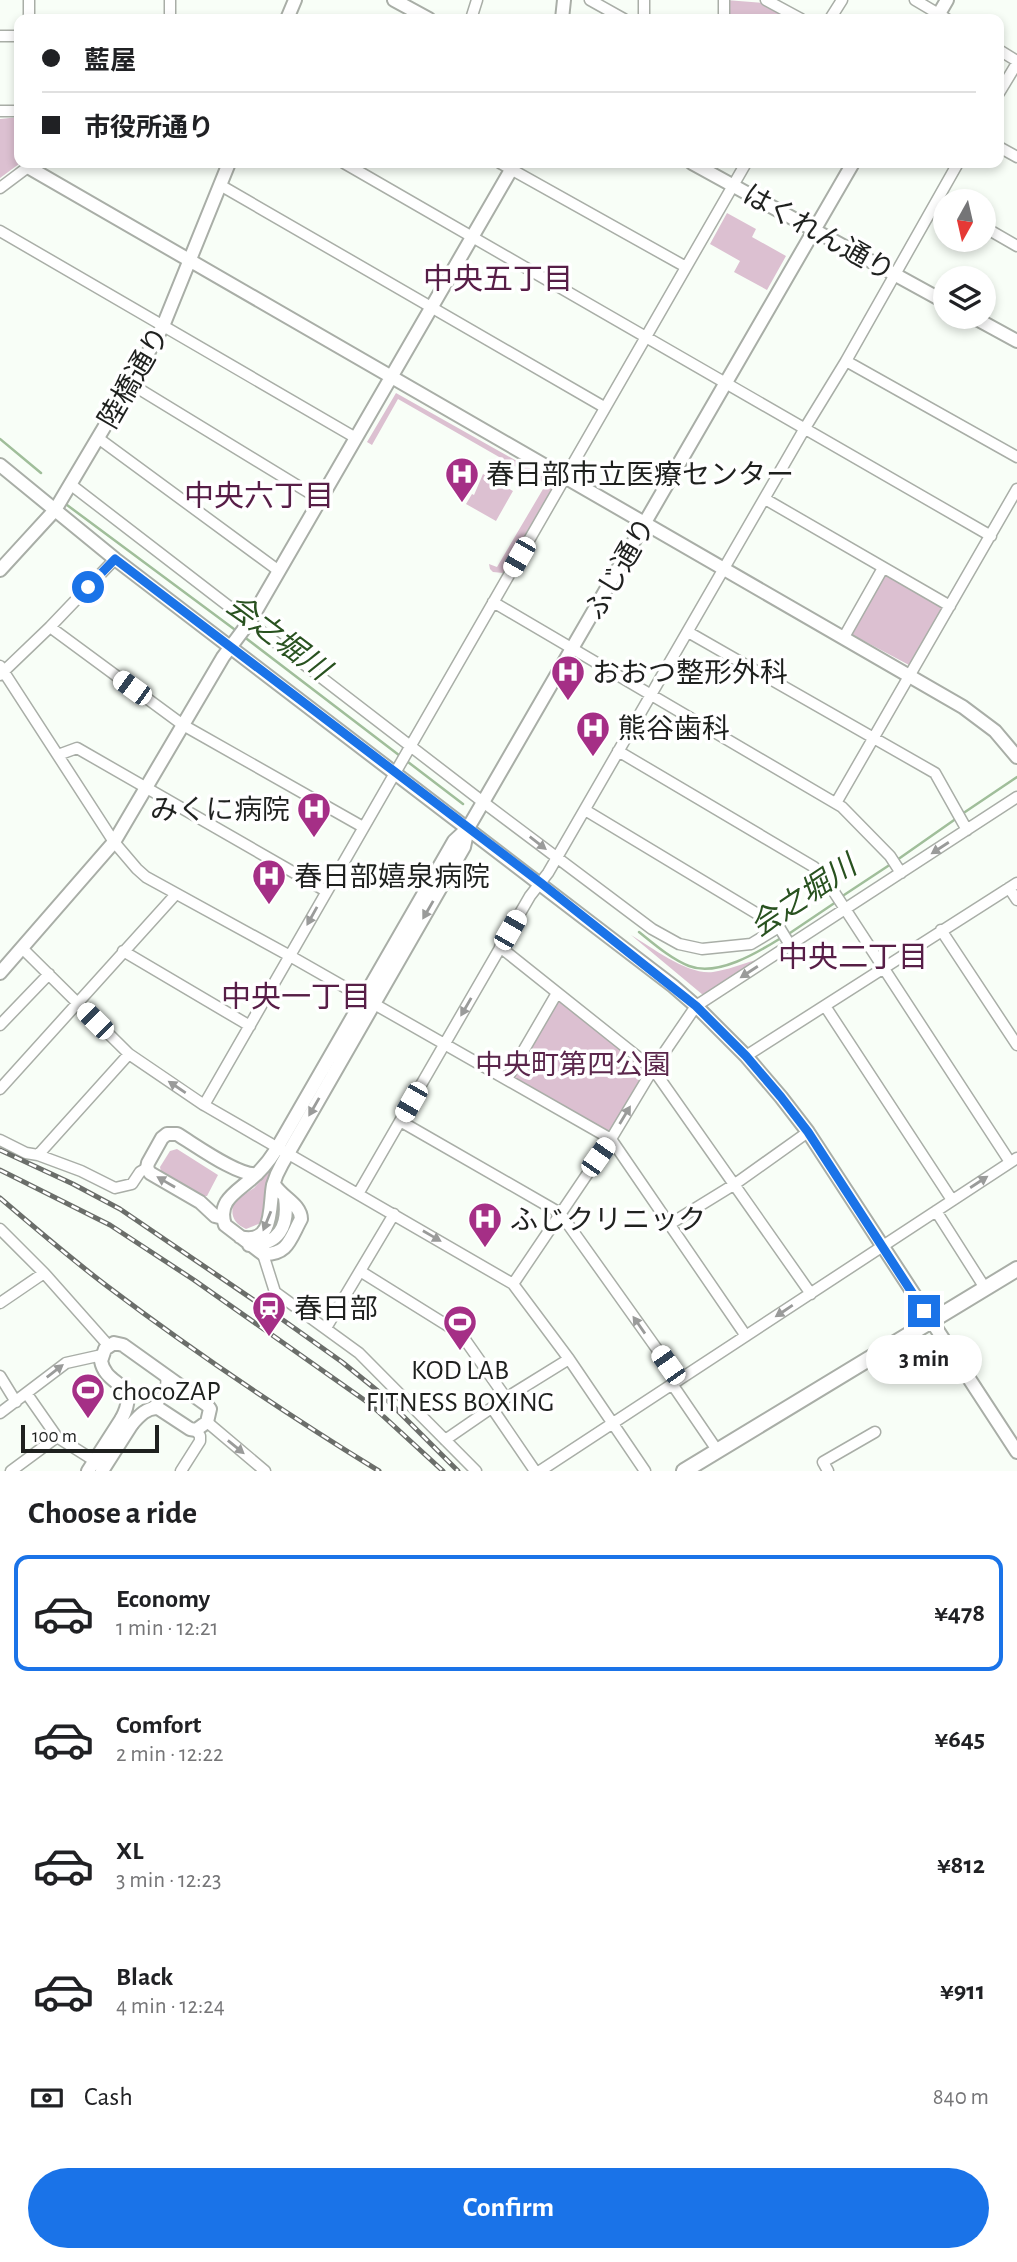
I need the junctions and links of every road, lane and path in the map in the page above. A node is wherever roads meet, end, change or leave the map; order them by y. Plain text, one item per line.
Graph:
1 (394, 0) edge
2 (590, 0) edge
3 (766, 0) edge
4 (915, 0) edge
5 (420, 14) edge
6 (615, 14) edge
7 (792, 14) edge
8 (935, 14) edge
9 (1017, 62) edge
10 (1004, 84) edge
11 (24, 168) edge
12 (33, 168) edge
13 (227, 168) edge
14 (353, 168) edge
15 (508, 168) edge
16 (514, 168) edge
17 (701, 168) edge
18 (743, 168) edge
19 (850, 168) edge
20 (956, 168) edge
21 (220, 185) junction
22 (733, 185) junction
23 (0, 188) edge
24 (947, 189) edge
25 (933, 215) edge
26 (815, 230) junction
27 (0, 231) edge
28 (996, 234) edge
29 (473, 237) junction
30 (1017, 246) edge
31 (190, 260) junction
32 (686, 267) junction
33 (895, 274) junction
34 (933, 295) edge
35 (432, 308) junction
36 (163, 326) junction
37 (995, 329) edge
38 (646, 335) junction
39 (1017, 341) edge
40 (846, 361) junction
41 (393, 377) junction
42 (725, 383) junction
43 (131, 384) junction
44 (604, 407) junction
45 (805, 428) junction
46 (97, 438) junction
47 (356, 438) junction
48 (1017, 457) edge
49 (0, 466) edge
50 (565, 478) junction
51 (69, 486) junction
52 (1017, 489) edge
53 (765, 499) junction
54 (321, 500) junction
55 (57, 506) junction
56 (644, 523) junction
57 (991, 536) junction
58 (115, 559) junction
59 (883, 568) junction
60 (724, 569) junction
61 (0, 570) edge
62 (279, 571) junction
63 (493, 601) junction
64 (950, 606) junction
65 (248, 624) junction
66 (50, 627) junction
67 (688, 632) junction
68 (844, 636) junction
69 (233, 643) junction
70 (572, 648) junction
71 (1, 671) edge
72 (910, 675) junction
73 (652, 694) junction
74 (183, 725) junction
75 (874, 738) junction
76 (409, 747) junction
77 (618, 751) junction
78 (58, 755) junction
79 (1017, 757) edge
80 (396, 769) junction
81 (147, 788) junction
82 (1017, 797) edge
83 (836, 803) junction
84 (482, 804) junction
85 (585, 810) junction
86 (470, 824) junction
87 (363, 827) junction
88 (966, 827) junction
89 (114, 842) junction
90 (556, 860) junction
91 (900, 871) junction
92 (545, 878) junction
93 (1013, 885) edge
94 (326, 891) junction
95 (176, 894) junction
96 (1017, 900) edge
97 (844, 908) junction
98 (780, 929) junction
99 (941, 930) junction
100 (789, 944) junction
101 (500, 947) junction
102 (23, 948) junction
103 (123, 951) junction
104 (290, 956) junction
105 (884, 968) junction
106 (0, 973) edge
107 (48, 974) junction
108 (557, 993) junction
109 (368, 1001) junction
110 (78, 1004) junction
111 (696, 1006) junction
112 (825, 1006) junction
113 (0, 1025) edge
114 (250, 1026) junction
115 (445, 1044) junction
116 (1017, 1045) edge
117 (130, 1054) junction
118 (746, 1056) junction
119 (653, 1069) junction
120 (507, 1079) junction
121 (0, 1089) edge
122 (204, 1105) junction
123 (400, 1121) junction
124 (808, 1132) junction
125 (611, 1139) junction
126 (0, 1140) edge
127 (283, 1150) junction
128 (38, 1155) junction
129 (1013, 1160) edge
130 (147, 1168) junction
131 (257, 1174) junction
132 (274, 1184) junction
133 (735, 1184) junction
134 (358, 1194) junction
135 (285, 1198) junction
136 (952, 1200) junction
137 (936, 1211) junction
138 (560, 1213) junction
139 (394, 1214) junction
140 (223, 1218) junction
141 (670, 1224) junction
142 (0, 1229) edge
143 (244, 1241) junction
144 (882, 1247) junction
145 (262, 1254) junction
146 (1017, 1269) edge
147 (360, 1271) junction
148 (44, 1273) junction
149 (513, 1284) junction
150 (985, 1288) junction
151 (811, 1293) junction
152 (0, 1303) edge
153 (930, 1321) junction
154 (326, 1328) junction
155 (746, 1336) junction
156 (105, 1350) junction
157 (569, 1359) junction
158 (0, 1376) edge
159 (166, 1376) junction
160 (675, 1382) junction
161 (27, 1394) junction
162 (506, 1398) junction
163 (16, 1402) junction
164 (152, 1408) junction
165 (492, 1408) junction
166 (0, 1413) edge
167 (127, 1421) junction
168 (207, 1422) junction
169 (612, 1423) junction
170 (196, 1430) junction
171 (875, 1433) dead end
172 (57, 1437) junction
173 (445, 1440) junction
174 (717, 1450) junction
175 (1017, 1452) edge
176 (95, 1468) edge
177 (11, 1471) edge
178 (181, 1471) edge
179 (265, 1471) edge
180 (476, 1471) edge
181 (537, 1471) edge
182 (645, 1471) edge
183 (684, 1471) edge
184 (828, 1471) edge

1 - 5 street
2 - 6 street
3 - 7 street
4 - 8 street
9 - 10 street
11 - 23 street
12 - 31 street
13 - 21 street, 陸橋通り
14 - 29 street
15 - 29 street
16 - 32 street
17 - 22 street, はくれん通り
18 - 22 street
19 - 26 street, ふじ通り
20 - 24 street
21 - 31 street, 陸橋通り
21 - 35 street
22 - 26 street, はくれん通り
22 - 32 street
25 - 33 street
26 - 33 street, はくれん通り
26 - 42 street, ふじ通り
27 - 36 street
28 - 30 street
29 - 35 street
29 - 38 street
31 - 36 street, 陸橋通り
31 - 41 street
32 - 38 street
33 - 34 street, はくれん通り
33 - 40 street
35 - 41 street
35 - 44 street
36 - 43 street, 陸橋通り
36 - 47 street
37 - 39 street
38 - 42 street
38 - 44 street
40 - 45 street
40 - 48 street
41 - 47 street
41 - 50 street
42 - 45 street
42 - 56 street, ふじ通り
43 - 46 street, 陸橋通り
43 - 54 street
44 - 50 street
45 - 53 street
45 - 57 street
46 - 51 street, 陸橋通り
46 - 62 street
47 - 54 street
49 - 55 street
50 - 56 street
50 - 63 street
51 - 55 street, 陸橋通り
51 - 65 street
52 - 57 street
53 - 59 street
53 - 60 street
54 - 62 street
55 - 58 street
55 - 61 street, 陸橋通り
56 - 60 street
56 - 70 street, ふじ通り
57 - 64 street
58 - 66 street
58 - 69 street
59 - 64 street
59 - 68 street
60 - 67 street
60 - 68 street
62 - 65 street
63 - 70 street
63 - 76 street
64 - 72 street
65 - 69 street
65 - 76 street
66 - 71 street
66 - 74 street
67 - 73 street
67 - 75 street
68 - 72 street
69 - 74 street
69 - 80 street
70 - 73 street
70 - 84 street, ふじ通り
71 - 78 street
72 - 75 street
72 - 79 street
73 - 77 street
73 - 83 street
74 - 81 street
74 - 87 street
75 - 83 street
75 - 88 street
76 - 80 street
76 - 84 street
77 - 85 street
77 - 97 street
78 - 81 street
78 - 89 street
80 - 86 street
80 - 87 street
81 - 89 street
81 - 94 street
82 - 88 street
83 - 91 street
84 - 86 street, ふじ通り
84 -> 90 street
85 - 90 street
85 - 98 street
86 - 92 street
86 - 109 street, ふじ通り
87 - 94 street
88 -> 91 street
89 - 95 street
89 - 102 street
90 - 92 street
90 - 98 street
91 - 97 street
92 - 101 street
92 - 111 street
93 - 96 street
93 - 99 street
94 -> 104 street
95 - 103 street
95 - 104 street
97 - 100 street
97 - 105 street
98 - 100 street
99 - 105 street
99 - 116 street
100 -> 111 street
101 - 108 street
101 -> 115 street
102 - 106 street
102 - 107 street
103 - 110 street
103 - 114 street
104 - 109 street
104 - 114 street
105 - 112 street
105 - 129 street
107 - 110 street
107 - 113 street
108 - 119 street
108 - 120 street
109 - 115 street
109 - 127 street, ふじ通り
110 - 117 street
110 - 121 street
111 - 118 street
111 - 119 street
112 - 118 street
112 - 136 street
114 - 122 street
115 - 120 street
115 - 123 street
122 -> 117 street
117 - 128 street
118 - 124 street
125 -> 119 street
119 - 133 street
120 - 125 street
122 - 127 street
123 - 134 street
123 - 138 street
124 - 133 street
124 - 144 street
125 - 138 street
125 - 141 street
126 - 128 street
127 - 131 street
127 - 132 street
127 - 134 street
128 - 130 street
136 -> 129 street
130 - 131 street
140 -> 130 street
131 - 140 street
132 - 135 street
132 -> 143 street
133 - 141 street
133 - 151 street
134 - 139 street
135 - 143 street
135 - 145 street
136 - 137 street
137 - 144 street
137 - 150 street
138 - 149 street
160 -> 138 street
139 - 147 street
139 -> 149 street
140 - 143 street
141 - 155 street
142 - 148 street
143 - 145 street
144 - 151 street
144 - 153 street
145 - 154 street
146 - 150 main road
147 - 154 street
147 - 162 street
148 - 152 street
148 - 156 street
149 - 157 street
150 - 153 main road
151 -> 155 street
153 - 174 main road
153 - 175 street
154 - 173 street
155 - 160 street
156 - 159 street
161 -> 156 street
156 - 167 street
157 - 162 street
157 - 169 street
158 - 163 street
159 - 164 street
159 - 168 street
160 - 169 street
160 - 174 street
161 - 163 street
161 - 172 street
162 - 165 street
163 - 166 street
164 - 167 street
164 - 170 street
165 - 173 street
165 - 181 street
167 - 176 street
168 - 170 street
168 -> 179 street
169 - 181 street
169 - 182 street
170 - 178 street
171 - 184 street
172 - 176 street
172 - 177 street
173 - 180 street
174 - 183 main road

